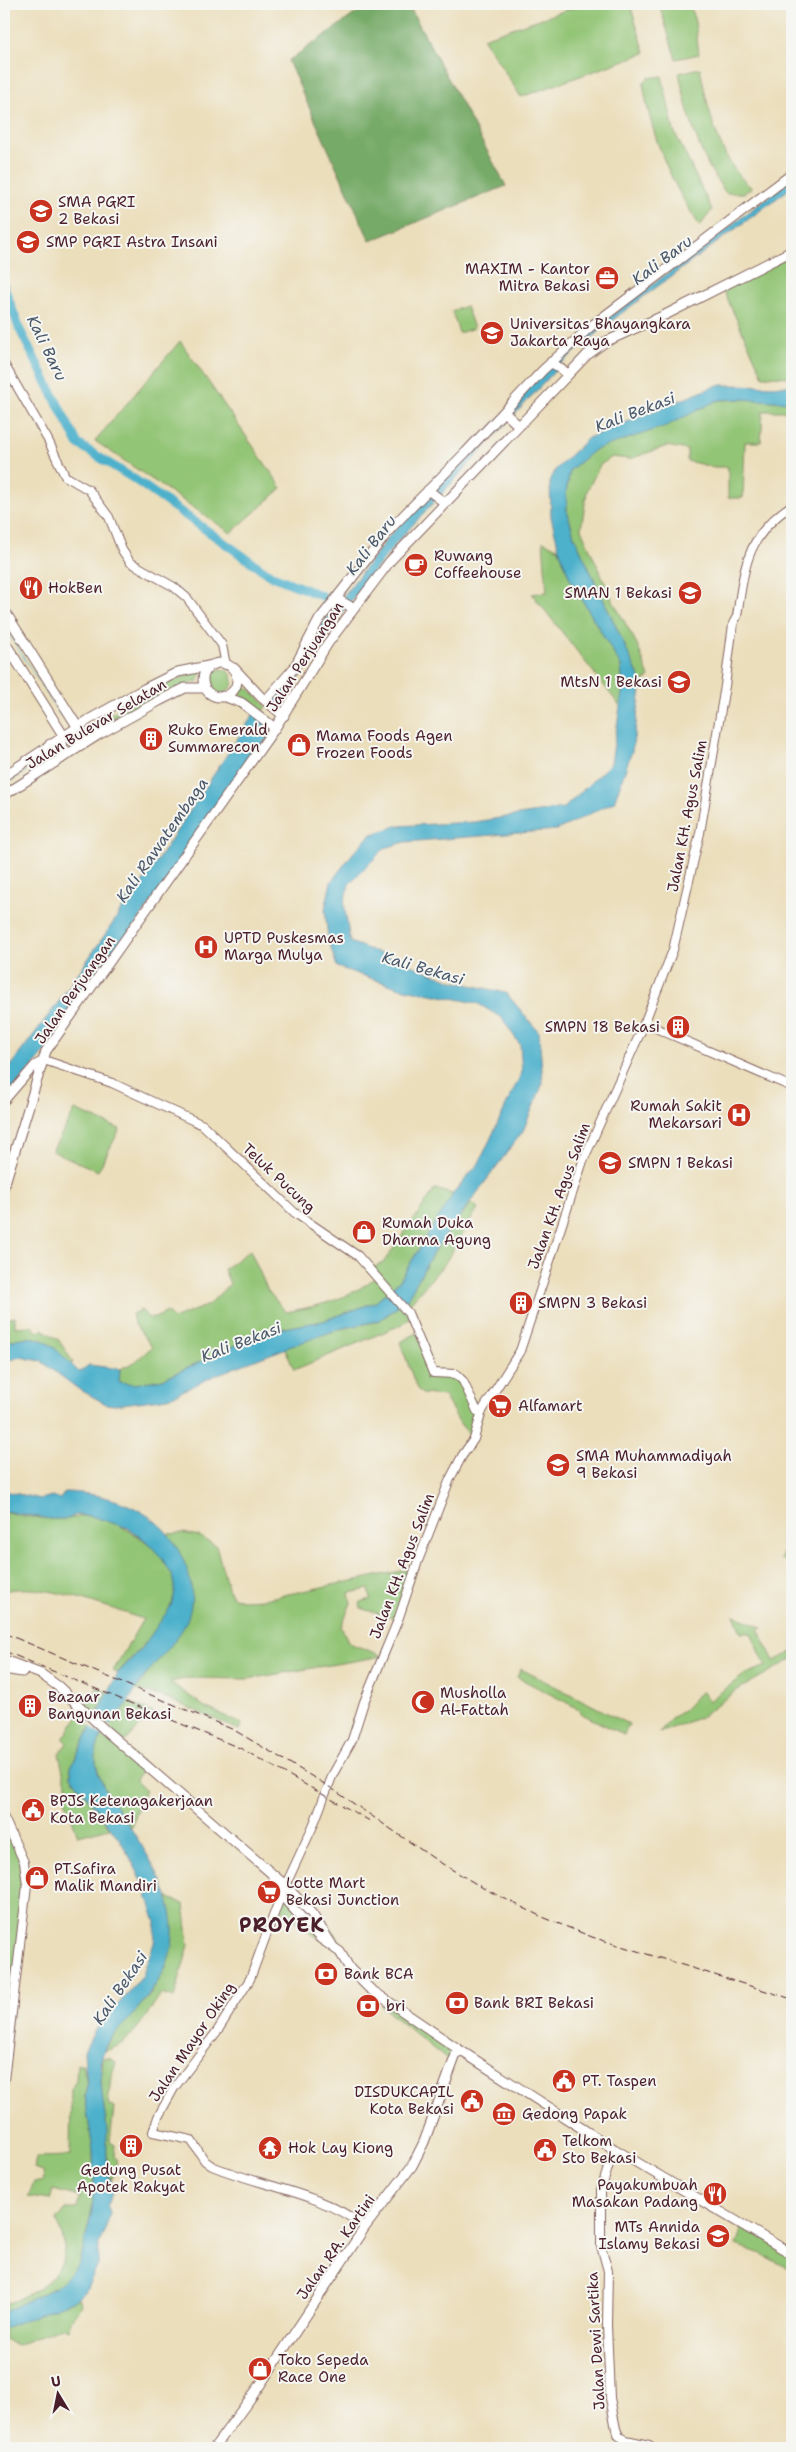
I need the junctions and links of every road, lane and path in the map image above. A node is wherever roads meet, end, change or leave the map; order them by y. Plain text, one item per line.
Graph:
1 (792, 174) edge
2 (792, 251) edge
3 (552, 362) junction
4 (4, 364) edge
5 (564, 372) junction
6 (505, 412) junction
7 (518, 425) junction
8 (429, 491) junction
9 (442, 502) junction
10 (792, 505) edge
11 (338, 600) junction
12 (351, 607) junction
13 (4, 610) edge
14 (4, 641) edge
15 (213, 665) junction
16 (228, 665) junction
17 (199, 667) junction
18 (195, 686) junction
19 (205, 688) junction
20 (223, 696) junction
21 (268, 702) junction
22 (282, 714) junction
23 (72, 718) junction
24 (78, 726) junction
25 (273, 726) junction
26 (61, 732) junction
27 (88, 742) junction
28 (50, 744) junction
29 (60, 760) junction
30 (4, 776) edge
31 (4, 795) edge
32 (644, 1023) junction
33 (44, 1060) junction
34 (792, 1087) edge
35 (4, 1101) edge
36 (4, 1186) edge
37 (482, 1412) junction
38 (4, 1660) edge
39 (4, 1669) edge
40 (74, 1702) junction
41 (4, 1818) edge
42 (274, 1878) junction
43 (285, 1885) junction
44 (280, 1895) junction
45 (332, 1945) junction
46 (458, 2049) junction
47 (4, 2080) edge
48 (614, 2149) junction
49 (365, 2226) junction
50 (792, 2254) edge
51 (214, 2448) edge
52 (653, 2448) edge

1 - 3 main road, Jalan Perjuangan
2 - 5 main road, Jalan Perjuangan
3 - 5 main road
3 - 6 main road, Jalan Perjuangan
4 - 16 street
5 - 7 main road, Jalan Perjuangan
6 - 7 main road
6 - 8 main road, Jalan Perjuangan
7 - 9 main road, Jalan Perjuangan
8 - 9 main road
8 - 11 main road, Jalan Perjuangan
9 - 12 main road, Jalan Perjuangan
10 - 32 street, Jalan KH. Agus Salim
11 - 12 main road
11 - 21 main road, Jalan Perjuangan
12 - 22 main road, Jalan Perjuangan
13 - 23 main road
14 - 26 main road
15 - 16 main road
15 - 17 main road, Jalan Bulevar Selatan
15 - 19 main road
16 - 20 main road
16 - 21 main road
17 - 18 main road
17 - 24 main road, Jalan Bulevar Selatan
18 - 19 main road
18 - 27 main road, Jalan Bulevar Selatan
19 - 20 main road
20 - 25 main road
21 - 22 main road
22 - 25 main road, Jalan Perjuangan
23 - 24 main road
23 - 26 main road
24 - 26 main road, Jalan Bulevar Selatan
25 - 33 main road, Jalan Perjuangan
26 - 27 main road
26 - 28 main road, Jalan Bulevar Selatan
27 - 29 main road, Jalan Bulevar Selatan
28 - 29 main road
28 - 30 main road, Jalan Bulevar Selatan
29 - 31 main road, Jalan Bulevar Selatan
32 - 34 street
32 - 37 street, Jalan KH. Agus Salim
33 - 35 street
33 - 36 main road, Jalan Perjuangan
33 - 37 street, Teluk Pucung
37 - 43 street, Jalan KH. Agus Salim
38 - 40 main road
39 - 40 main road
40 - 42 main road
41 - 47 street
42 - 43 main road
42 - 44 main road
43 - 44 street, Jalan Mayor Oking
43 - 45 main road
44 - 45 main road
44 - 49 street, Jalan Mayor Oking
45 - 46 main road
46 - 48 main road
46 - 49 main road, Jalan RA. Kartini
48 - 50 main road
48 - 52 street, Jalan Dewi Sartika
49 - 51 main road, Jalan RA. Kartini

